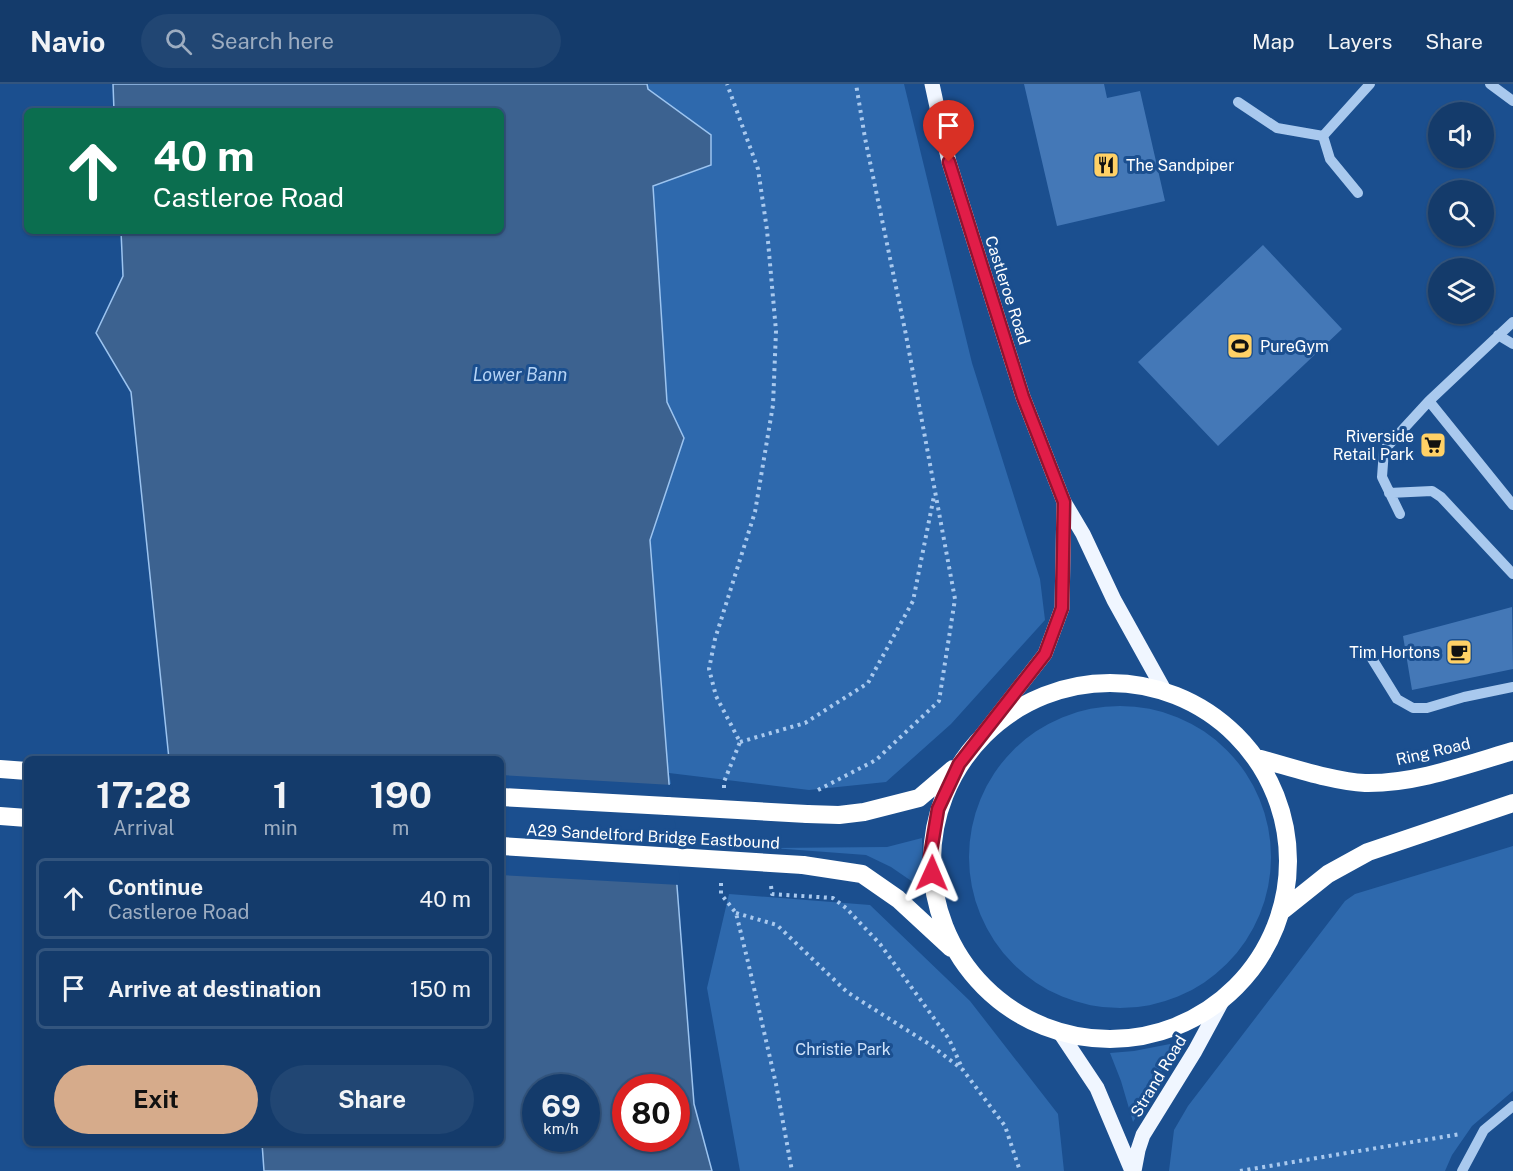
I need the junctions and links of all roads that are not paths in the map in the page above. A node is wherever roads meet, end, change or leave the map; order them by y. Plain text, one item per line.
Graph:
1 (932, 84) edge
2 (1370, 84) edge
3 (1490, 84) edge
4 (1513, 101) edge
5 (1238, 102) dead end
6 (1323, 136) junction
7 (1359, 193) dead end
8 (1513, 322) edge
9 (1498, 335) junction
10 (1513, 345) edge
11 (1429, 401) junction
12 (1389, 493) junction
13 (1064, 502) junction
14 (1513, 505) edge
15 (1401, 514) dead end
16 (1513, 573) edge
17 (1371, 657) dead end
18 (1513, 687) edge
19 (1164, 690) junction
20 (981, 736) junction
21 (1513, 751) edge
22 (1257, 758) junction
23 (959, 764) junction
24 (0, 769) edge
25 (24, 771) edge
26 (504, 797) edge
27 (1513, 803) edge
28 (0, 816) edge
29 (24, 818) edge
30 (504, 846) edge
31 (1283, 910) junction
32 (954, 951) junction
33 (1221, 1003) junction
34 (1061, 1034) junction
35 (1513, 1106) edge
36 (1133, 1171) edge
37 (1462, 1171) edge

1 - 13 main road, Castleroe Road
2 - 6 street
3 - 4 street
5 - 6 street
6 - 7 street
8 - 9 street
9 - 10 street
9 - 11 street
11 - 12 street
11 - 14 street
12 - 15 street
12 - 16 street
13 - 19 main road, Castleroe Road
13 - 20 main road, Castleroe Road
17 - 18 street
19 - 20 highway
19 - 22 highway
20 - 23 highway
21 - 22 highway, Ring Road
22 - 31 highway
23 - 26 highway, bridge
23 - 32 highway
24 - 25 highway
27 - 31 highway
28 - 29 highway
30 - 32 highway, A29 Sandelford Bridge Eastbound, bridge
31 - 33 highway
32 - 34 highway
33 - 34 highway
33 - 36 main road, Strand Road
34 - 36 main road, Strand Road
35 - 37 street

